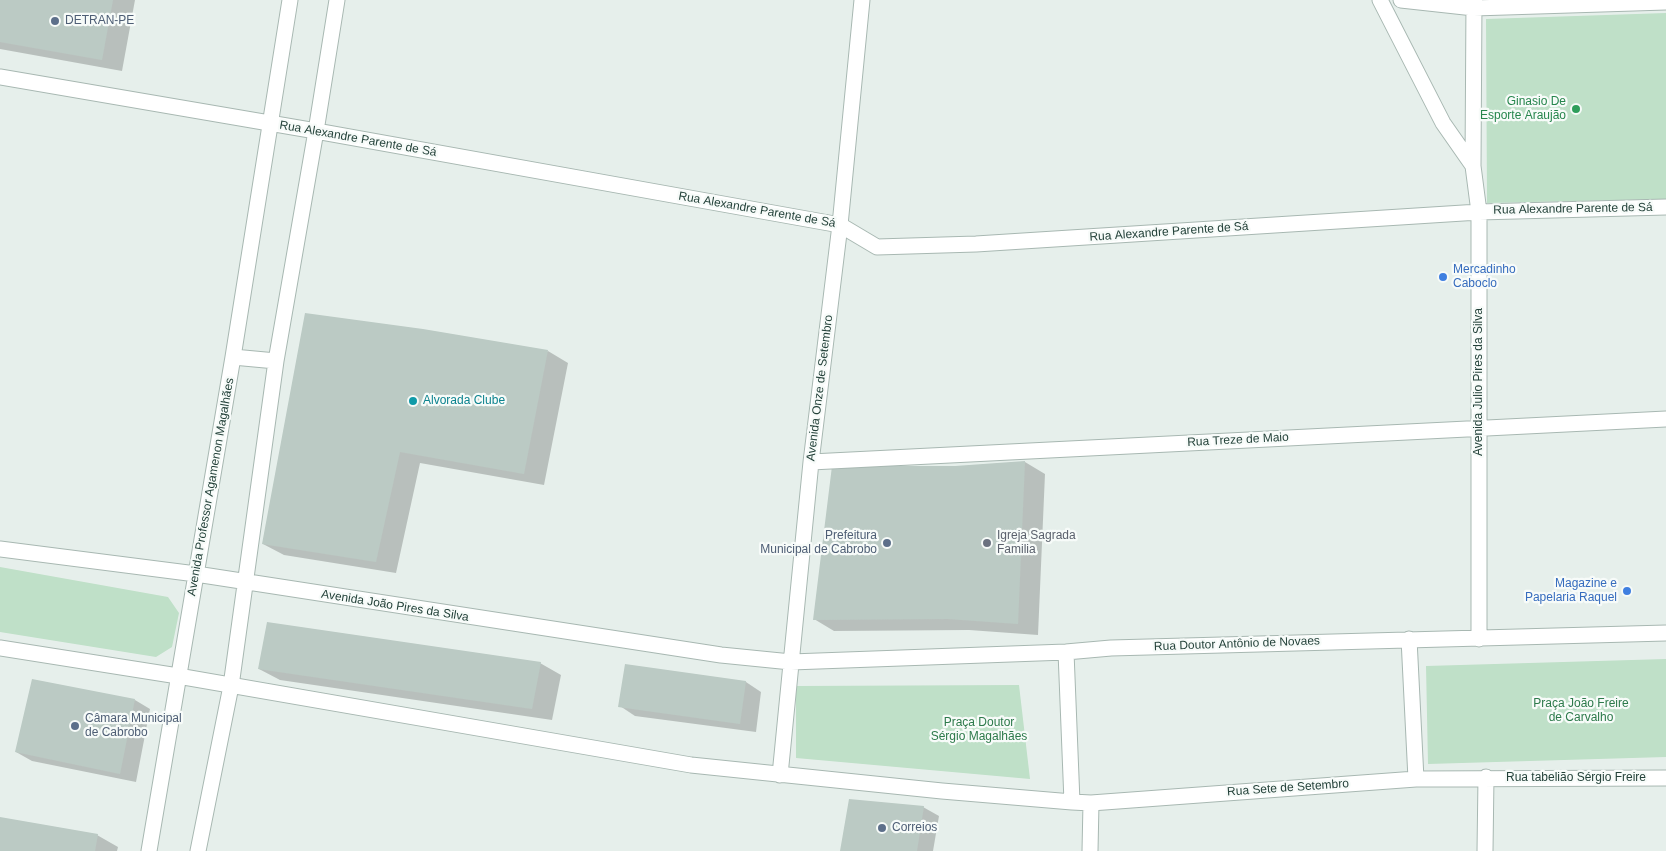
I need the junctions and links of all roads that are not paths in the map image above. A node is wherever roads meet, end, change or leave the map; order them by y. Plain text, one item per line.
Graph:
1 (290, 0) edge
2 (337, 0) edge
3 (862, 0) edge
4 (1380, 0) edge
5 (1401, 0) edge
6 (1587, 2) edge
7 (1666, 2) edge
8 (1474, 4) edge
9 (0, 78) edge
10 (270, 123) junction
11 (316, 131) junction
12 (1473, 166) junction
13 (1666, 207) edge
14 (1479, 212) junction
15 (840, 225) junction
16 (233, 357) junction
17 (276, 361) junction
18 (1666, 419) edge
19 (1479, 427) junction
20 (811, 462) junction
21 (0, 549) edge
22 (196, 574) junction
23 (246, 583) junction
24 (1666, 632) edge
25 (1409, 638) junction
26 (1479, 639) junction
27 (0, 648) edge
28 (1066, 652) junction
29 (791, 662) junction
30 (178, 676) junction
31 (231, 686) junction
32 (780, 776) junction
33 (1486, 777) junction
34 (1666, 778) edge
35 (1416, 779) junction
36 (1072, 802) junction
37 (1091, 803) junction
38 (149, 851) edge
39 (198, 851) edge
40 (1090, 851) edge
41 (1485, 851) edge

1 - 10 street, Avenida Professor Agamenon Magalhães
2 - 11 street
3 - 15 street, Avenida Onze de Setembro
4 - 12 street, Avenida Julio Pires da Silva
5 - 8 street
6 - 7 street
6 - 8 street
8 - 12 street
9 - 10 street, Rua Alexandre Parente de Sá
10 - 11 street, Rua Alexandre Parente de Sá
10 - 16 street, Avenida Professor Agamenon Magalhães
11 - 15 street, Rua Alexandre Parente de Sá
11 - 17 street
12 - 14 street, Avenida Julio Pires da Silva
13 - 14 street, Rua Alexandre Parente de Sá
14 - 15 street, Rua Alexandre Parente de Sá
14 - 19 street, Avenida Julio Pires da Silva
15 - 20 street, Avenida Onze de Setembro
16 - 17 street
16 - 22 street, Avenida Professor Agamenon Magalhães
17 - 23 street
18 - 19 street, Rua Treze de Maio
19 - 20 street, Rua Treze de Maio
19 - 26 street, Avenida Julio Pires da Silva
20 - 29 street, Avenida Onze de Setembro
21 - 22 street, Avenida João Pires da Silva
22 - 23 street, Avenida João Pires da Silva
22 - 30 street, Avenida Professor Agamenon Magalhães
23 - 29 street, Avenida João Pires da Silva
23 - 31 street
24 - 26 street
25 - 26 street
25 - 28 street, Rua Doutor Antônio de Novaes
25 - 35 street
27 - 30 street
28 - 29 street
28 - 36 street
29 - 32 street, Avenida Onze de Setembro
30 - 31 street
30 - 38 street, Avenida Professor Agamenon Magalhães
31 - 32 street
31 - 39 street
32 - 36 street
33 - 34 street, Rua tabelião Sérgio Freire
33 - 35 street, Rua Sete de Setembro
33 - 41 street
35 - 37 street, Rua Sete de Setembro
36 - 37 street
37 - 40 street

